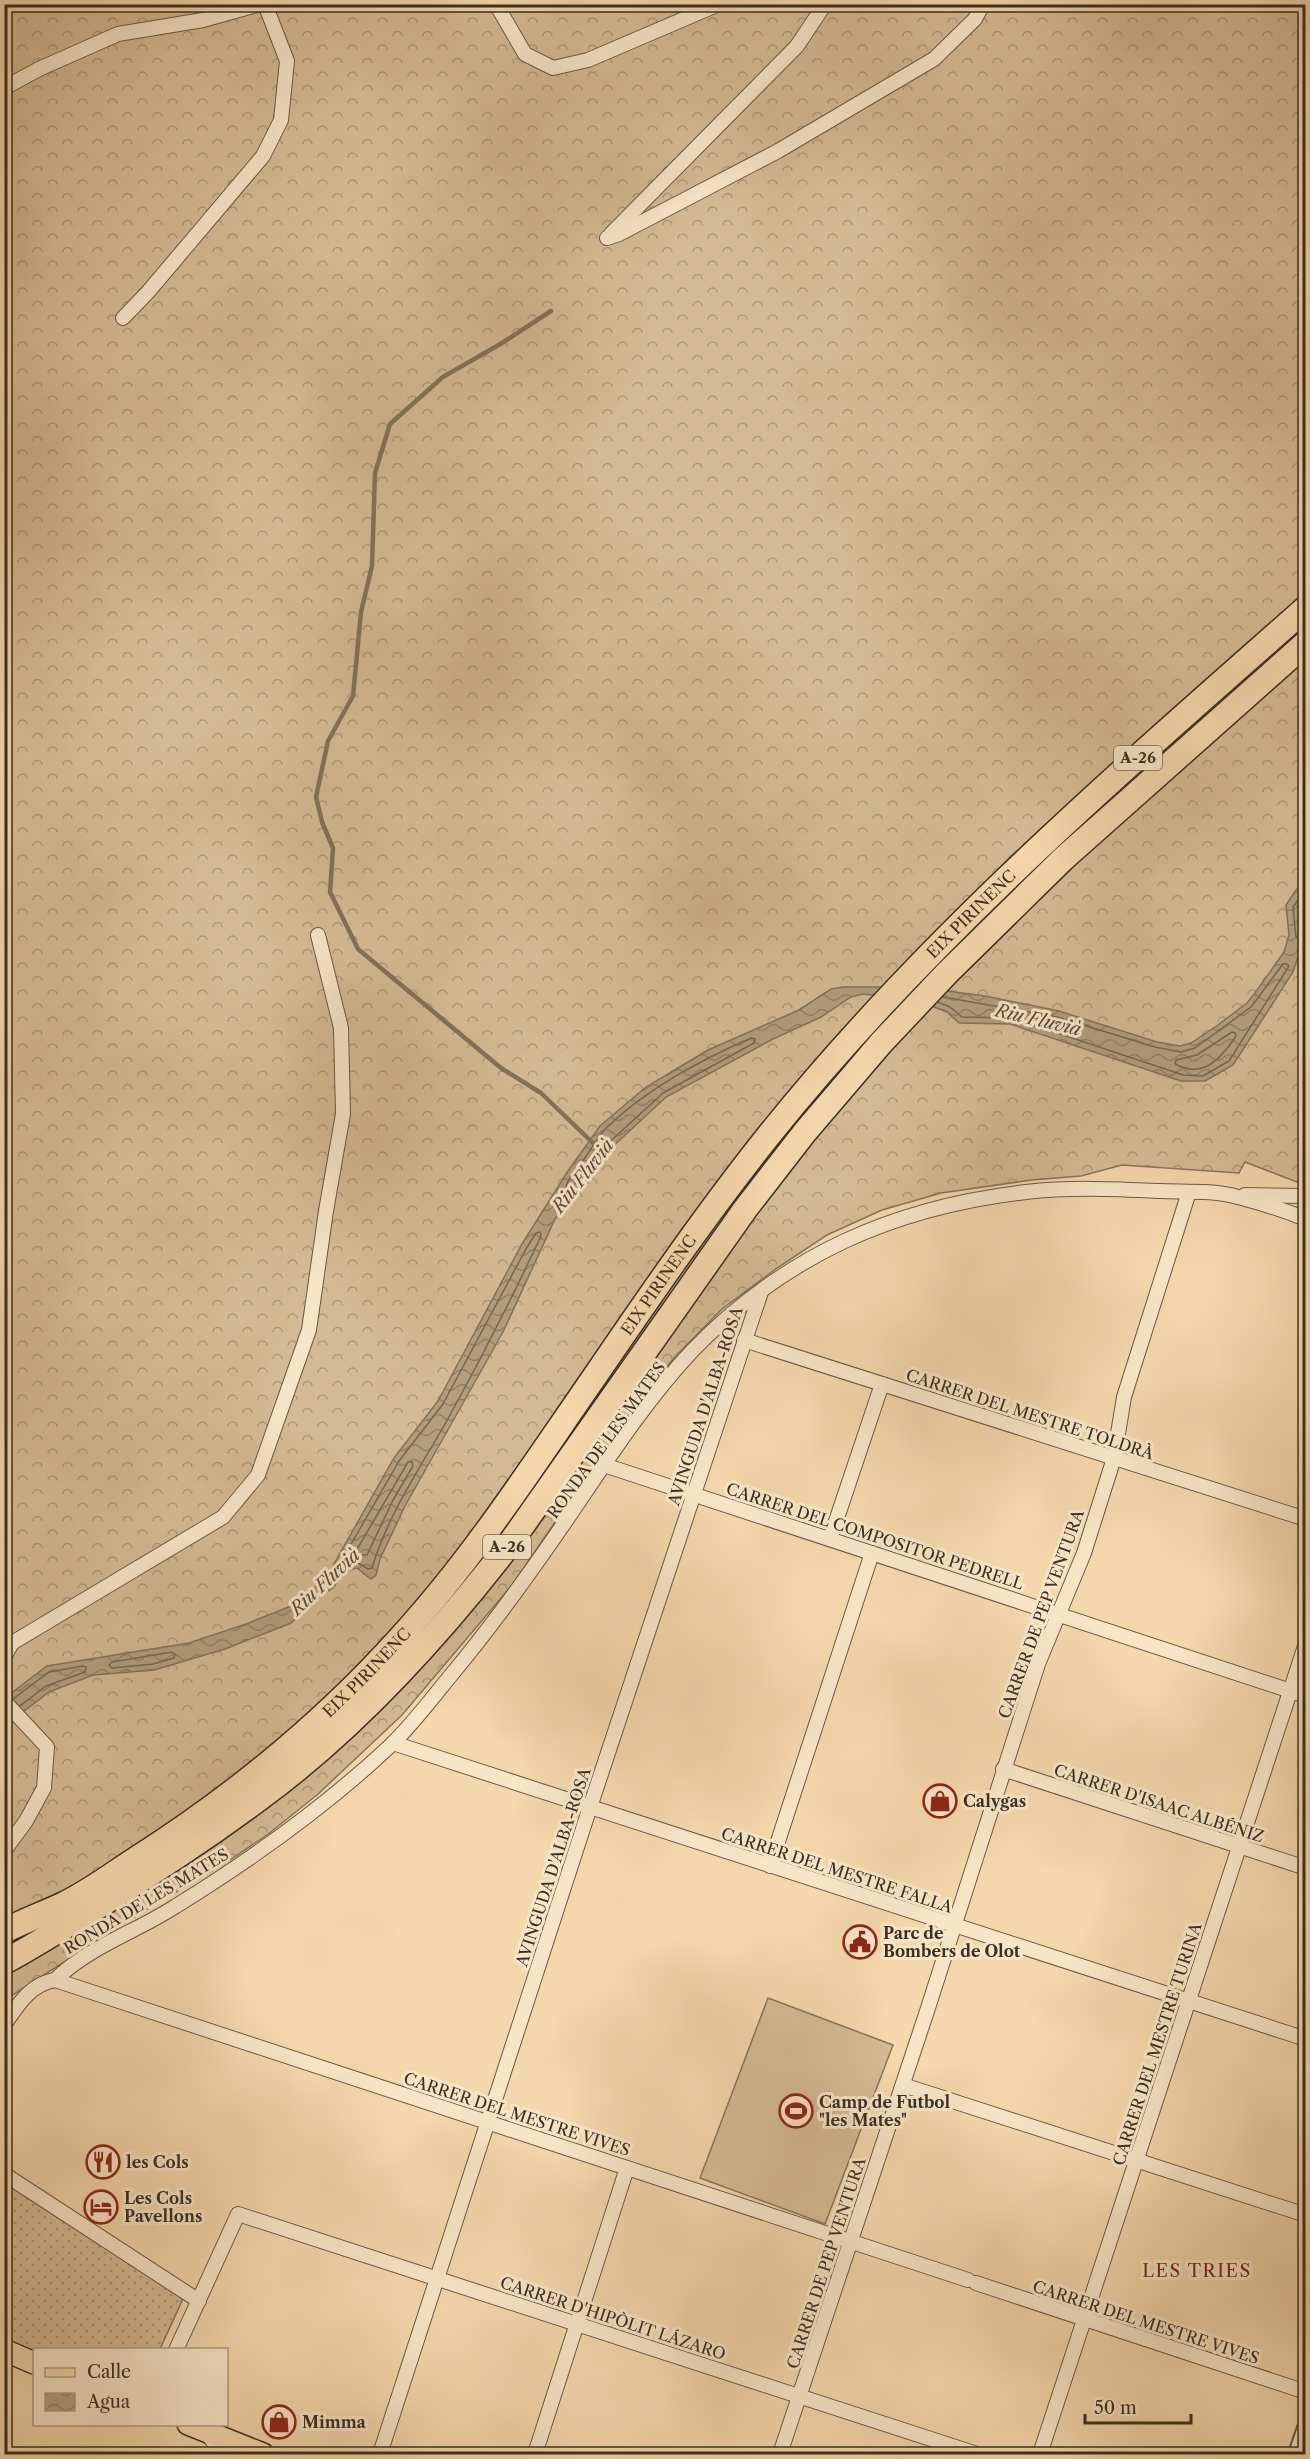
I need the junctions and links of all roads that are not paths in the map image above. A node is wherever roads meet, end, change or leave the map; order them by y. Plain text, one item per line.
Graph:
1 (260, 4) edge
2 (265, 4) edge
3 (496, 4) edge
4 (719, 4) edge
5 (825, 4) edge
6 (982, 4) edge
7 (4, 88) edge
8 (123, 318) dead end
9 (1305, 608) edge
10 (1305, 644) edge
11 (318, 935) dead end
12 (1189, 1192) junction
13 (1237, 1196) junction
14 (1305, 1196) edge
15 (1305, 1219) edge
16 (761, 1292) junction
17 (744, 1340) junction
18 (882, 1384) junction
19 (1114, 1458) junction
20 (604, 1465) junction
21 (693, 1494) junction
22 (1305, 1519) edge
23 (830, 1539) junction
24 (872, 1553) junction
25 (1058, 1614) junction
26 (1305, 1643) edge
27 (4, 1657) edge
28 (1290, 1690) junction
29 (1305, 1696) edge
30 (4, 1701) edge
31 (393, 1743) junction
32 (1003, 1769) junction
33 (590, 1807) junction
34 (1239, 1846) junction
35 (4, 1851) edge
36 (770, 1866) junction
37 (1305, 1868) edge
38 (67, 1913) junction
39 (953, 1925) junction
40 (4, 1931) edge
41 (4, 1942) edge
42 (4, 1950) edge
43 (4, 1962) edge
44 (56, 1980) junction
45 (1188, 2001) junction
46 (4, 2025) edge
47 (1305, 2039) edge
48 (903, 2085) junction
49 (489, 2123) junction
50 (1136, 2160) junction
51 (627, 2168) junction
52 (4, 2174) edge
53 (1305, 2215) edge
54 (850, 2242) junction
55 (438, 2279) junction
56 (199, 2301) junction
57 (1084, 2319) junction
58 (576, 2324) junction
59 (176, 2348) edge
60 (4, 2350) edge
61 (33, 2362) edge
62 (1305, 2392) edge
63 (799, 2396) junction
64 (196, 2427) edge
65 (1305, 2428) edge
66 (223, 2454) edge
67 (263, 2454) edge
68 (380, 2454) edge
69 (535, 2454) edge
70 (780, 2454) edge
71 (977, 2454) edge
72 (1040, 2454) edge
73 (1297, 2454) edge

1 - 7 street
2 - 8 street
3 - 4 street
5 - 6 street
9 - 38 highway, EIX PIRINENC / A-26
10 - 38 highway, EIX PIRINENC / A-26
11 - 27 street
12 - 13 street, RONDA DE LES MATES
12 - 16 street, RONDA DE LES MATES
12 - 19 street, CARRER DE PEP VENTURA
13 - 14 street, RONDA DE LES MATES
13 - 15 street, RONDA DE LES MATES
16 - 17 street, AVINGUDA D'ALBA-ROSA
16 - 20 street, RONDA DE LES MATES
17 - 18 street, CARRER DEL MESTRE TOLDRÀ
17 - 21 street, AVINGUDA D'ALBA-ROSA
18 - 19 street, CARRER DEL MESTRE TOLDRÀ
18 - 23 street
19 - 22 street, CARRER DEL MESTRE TOLDRÀ
19 - 25 street, CARRER DE PEP VENTURA
20 - 21 street, CARRER DEL COMPOSITOR PEDRELL
20 - 31 street, RONDA DE LES MATES
21 - 23 street, CARRER DEL COMPOSITOR PEDRELL
21 - 33 street, AVINGUDA D'ALBA-ROSA
23 - 24 street, CARRER DEL COMPOSITOR PEDRELL
24 - 25 street, CARRER DEL COMPOSITOR PEDRELL
24 - 36 street
25 - 28 street, CARRER DEL COMPOSITOR PEDRELL
25 - 32 street, CARRER DE PEP VENTURA
26 - 28 street, CARRER DEL MESTRE TURINA
28 - 29 street, CARRER DEL COMPOSITOR PEDRELL
28 - 34 street, CARRER DEL MESTRE TURINA
30 - 35 street
31 - 33 street, CARRER DEL MESTRE FALLA
31 - 44 street, RONDA DE LES MATES
32 - 34 street, CARRER D'ISAAC ALBÉNIZ
32 - 39 street, CARRER DE PEP VENTURA
33 - 36 street, CARRER DEL MESTRE FALLA
33 - 49 street, AVINGUDA D'ALBA-ROSA
34 - 37 street, CARRER D'ISAAC ALBÉNIZ
34 - 45 street, CARRER DEL MESTRE TURINA
36 - 39 street, CARRER DEL MESTRE FALLA
38 - 40 highway
38 - 41 main road, EIX PIRINENC / A-26
38 - 42 main road, EIX PIRINENC / A-26
38 - 43 highway
39 - 45 street, CARRER DEL MESTRE FALLA
39 - 48 street, CARRER DE PEP VENTURA
44 - 46 street, RONDA DE LES MATES
44 - 49 street, CARRER DEL MESTRE VIVES
45 - 47 street, CARRER DEL MESTRE FALLA
45 - 50 street, CARRER DEL MESTRE TURINA
48 - 50 street
48 - 54 street, CARRER DE PEP VENTURA
49 - 51 street, CARRER DEL MESTRE VIVES
49 - 55 street, AVINGUDA D'ALBA-ROSA
50 - 53 street
50 - 57 street, CARRER DEL MESTRE TURINA
51 - 54 street, CARRER DEL MESTRE VIVES
51 - 58 street
52 - 56 street
54 - 57 street, CARRER DEL MESTRE VIVES
54 - 63 street, CARRER DE PEP VENTURA
55 - 56 street, CARRER D'HIPÒLIT LÁZARO
55 - 58 street, CARRER D'HIPÒLIT LÁZARO
55 - 68 street, AVINGUDA D'ALBA-ROSA
56 - 59 street
57 - 62 street, CARRER DEL MESTRE VIVES
57 - 72 street, CARRER DEL MESTRE TURINA
58 - 63 street, CARRER D'HIPÒLIT LÁZARO
58 - 69 street
60 - 61 main road
63 - 70 street, CARRER DE PEP VENTURA
63 - 71 street, CARRER D'HIPÒLIT LÁZARO
64 - 66 street
64 - 67 main road
65 - 73 street

